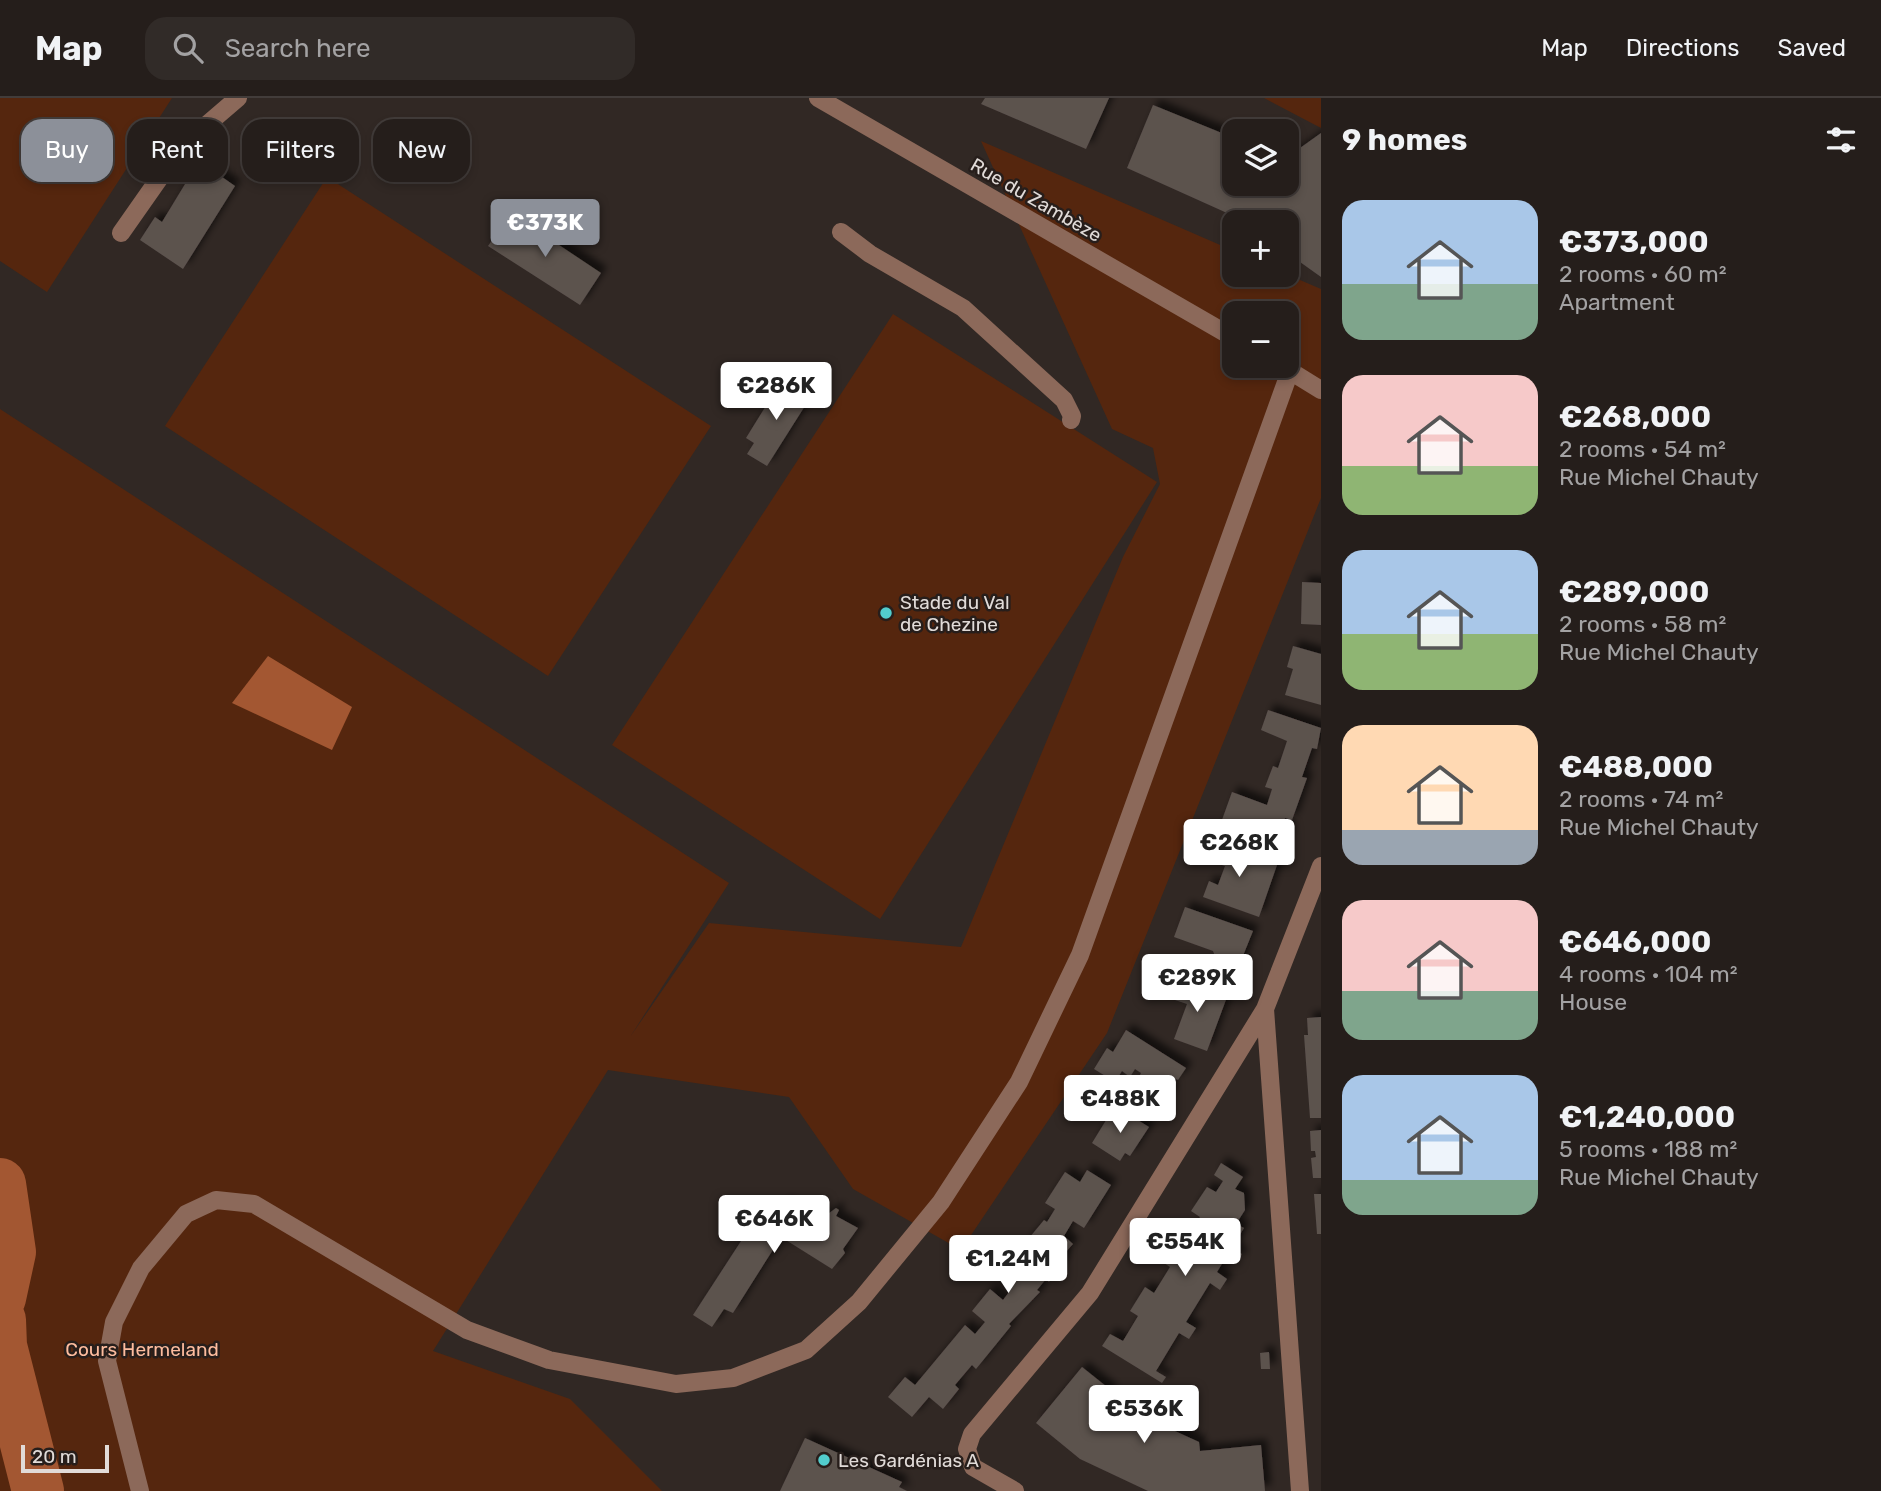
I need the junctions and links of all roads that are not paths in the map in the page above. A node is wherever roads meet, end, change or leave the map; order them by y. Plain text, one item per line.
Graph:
1 (238, 98) edge
2 (818, 98) edge
3 (841, 232) dead end
4 (121, 233) dead end
5 (1222, 331) edge
6 (1299, 376) edge
7 (1282, 378) edge
8 (1321, 390) edge
9 (1072, 421) dead end
10 (1321, 866) edge
11 (1265, 1009) junction
12 (140, 1491) edge
13 (1016, 1491) edge
14 (1300, 1491) edge

1 - 4 street
2 - 5 street, Rue du Zambèze
3 - 9 street
6 - 8 street
7 - 12 street
10 - 11 street
11 - 13 street
11 - 14 street

